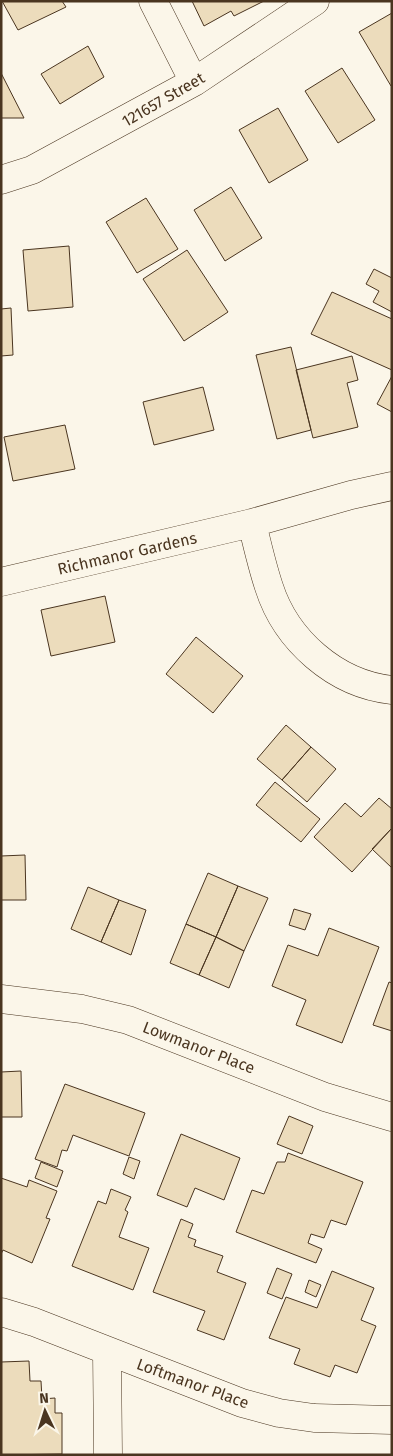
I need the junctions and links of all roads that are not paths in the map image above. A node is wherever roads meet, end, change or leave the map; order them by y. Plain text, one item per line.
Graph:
1 (153, 1) edge
2 (315, 1) edge
3 (194, 82) junction
4 (1, 180) edge
5 (392, 486) edge
6 (252, 523) junction
7 (1, 582) edge
8 (392, 690) edge
9 (1, 999) edge
10 (392, 1117) edge
11 (1, 1312) edge
12 (107, 1351) junction
13 (392, 1420) edge
14 (108, 1455) edge

1 - 3 street
2 - 3 street, 121657 Street
3 - 4 street, 121657 Street
5 - 6 street, Richmanor Gardens
6 - 7 street, Richmanor Gardens
6 - 8 street
9 - 10 street, Lowmanor Place
11 - 12 street, Loftmanor Place
12 - 13 street, Loftmanor Place
12 - 14 street

